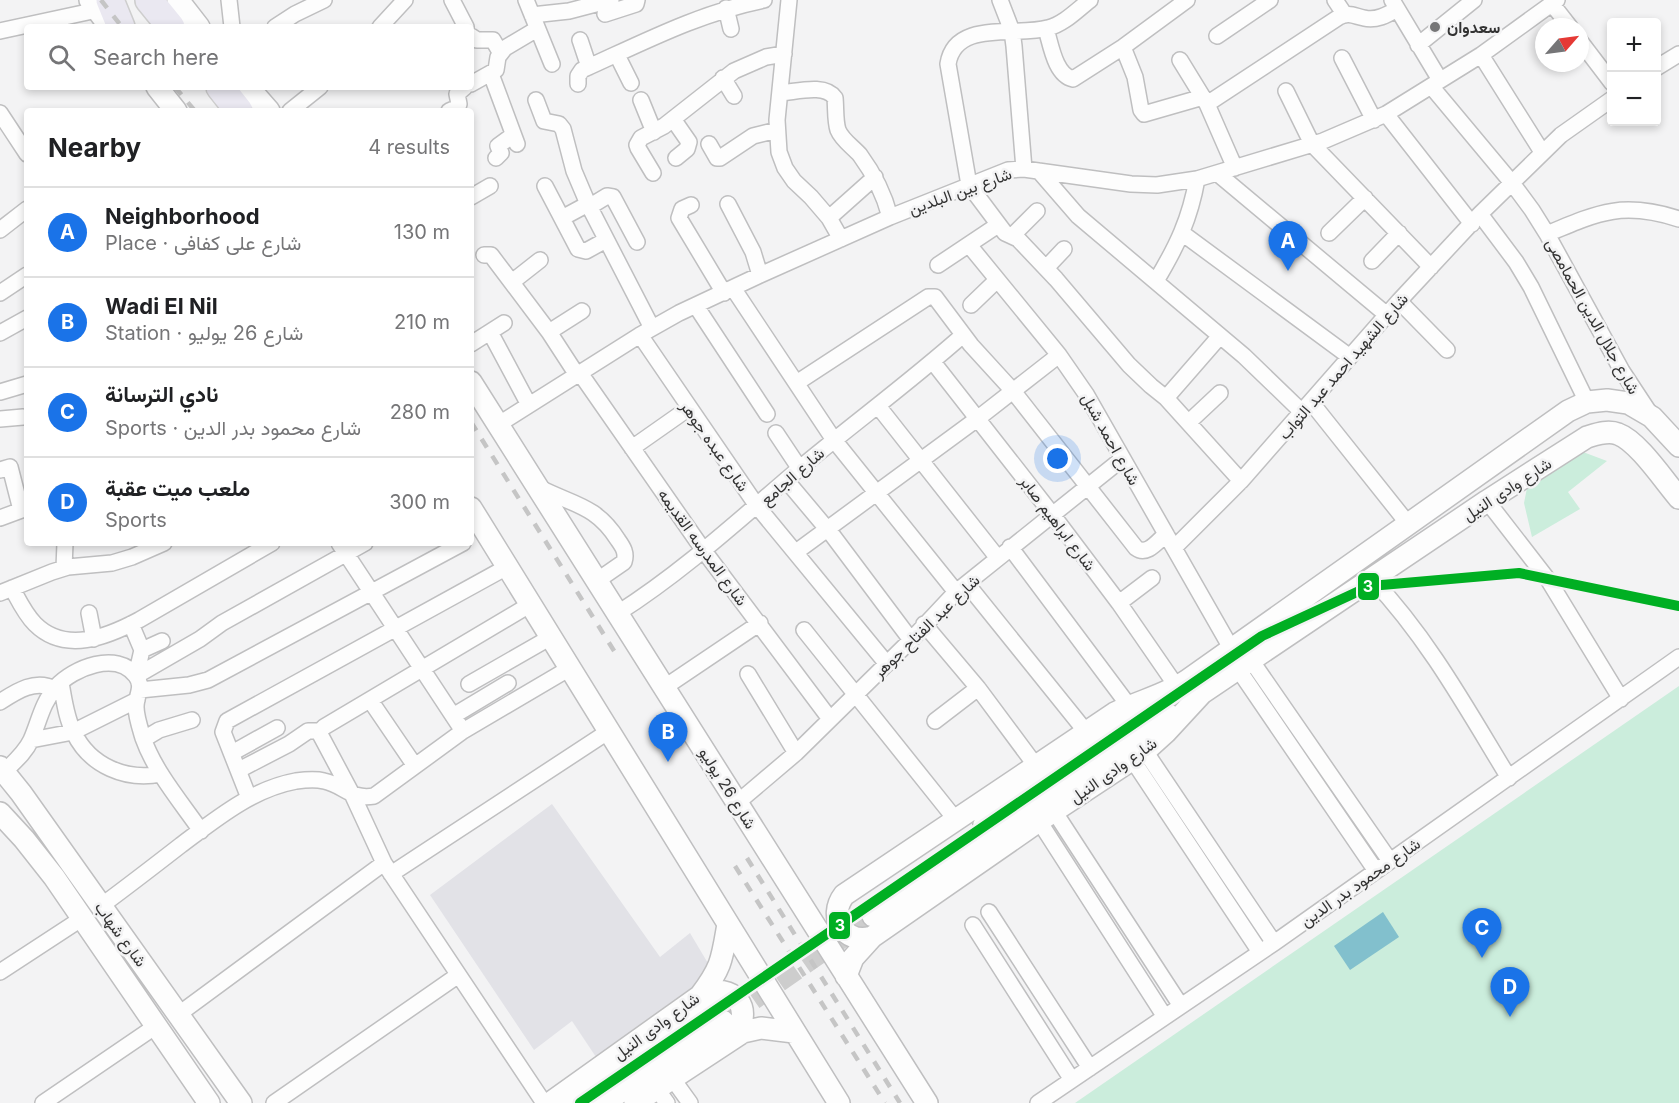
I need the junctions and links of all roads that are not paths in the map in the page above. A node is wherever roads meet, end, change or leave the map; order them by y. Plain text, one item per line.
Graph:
1 (149, 0) edge
2 (178, 0) edge
3 (229, 0) edge
4 (324, 0) edge
5 (405, 0) edge
6 (452, 0) edge
7 (526, 0) edge
8 (637, 0) edge
9 (764, 0) edge
10 (789, 0) edge
11 (1000, 0) edge
12 (1090, 0) edge
13 (1187, 0) edge
14 (1270, 0) edge
15 (1335, 0) edge
16 (1474, 0) edge
17 (1555, 2) edge
18 (99, 3) edge
19 (1395, 4) edge
20 (608, 7) edge
21 (726, 8) junction
22 (1345, 15) junction
23 (1565, 18) edge
24 (534, 22) junction
25 (24, 24) edge
26 (25, 24) edge
27 (109, 24) edge
28 (118, 24) edge
29 (169, 24) edge
30 (197, 24) edge
31 (232, 24) edge
32 (280, 24) edge
33 (383, 24) edge
34 (464, 24) edge
35 (731, 29) dead end
36 (1046, 29) junction
37 (0, 31) edge
38 (1012, 31) junction
39 (1217, 36) dead end
40 (474, 38) edge
41 (580, 40) dead end
42 (1418, 45) junction
43 (1123, 46) junction
44 (500, 52) junction
45 (1589, 53) edge
46 (784, 54) junction
47 (1679, 54) edge
48 (617, 55) junction
49 (1481, 56) junction
50 (1342, 58) dead end
51 (1180, 60) dead end
52 (552, 64) dead end
53 (1661, 65) edge
54 (589, 67) junction
55 (491, 74) junction
56 (723, 78) junction
57 (1607, 78) edge
58 (474, 82) edge
59 (631, 83) dead end
60 (1435, 83) junction
61 (578, 84) dead end
62 (222, 90) edge
63 (251, 90) edge
64 (314, 90) edge
65 (459, 90) edge
66 (1286, 92) dead end
67 (780, 93) junction
68 (734, 96) dead end
69 (536, 100) dead end
70 (641, 100) dead end
71 (1205, 100) junction
72 (1607, 102) edge
73 (237, 108) edge
74 (266, 108) edge
75 (293, 108) edge
76 (456, 108) edge
77 (0, 113) edge
78 (1380, 117) junction
79 (673, 119) junction
80 (777, 130) junction
81 (654, 132) junction
82 (709, 144) dead end
83 (1312, 144) junction
84 (24, 149) edge
85 (1542, 152) junction
86 (496, 158) dead end
87 (676, 158) dead end
88 (1235, 168) junction
89 (1032, 170) junction
90 (653, 173) dead end
91 (1217, 173) junction
92 (875, 177) junction
93 (1197, 179) junction
94 (1512, 183) junction
95 (969, 185) junction
96 (490, 186) dead end
97 (545, 186) dead end
98 (474, 195) edge
99 (1365, 198) junction
100 (728, 204) dead end
101 (691, 205) dead end
102 (588, 206) junction
103 (24, 211) edge
104 (1037, 211) dead end
105 (890, 217) junction
106 (562, 218) junction
107 (829, 218) junction
108 (1476, 219) junction
109 (1679, 219) edge
110 (999, 225) junction
111 (0, 230) edge
112 (1182, 233) junction
113 (1329, 233) dead end
114 (1399, 233) junction
115 (1547, 234) junction
116 (1012, 236) junction
117 (841, 239) junction
118 (606, 240) junction
119 (637, 242) dead end
120 (969, 245) junction
121 (1064, 249) dead end
122 (484, 255) dead end
123 (540, 260) dead end
124 (1372, 261) dead end
125 (938, 265) dead end
126 (1046, 267) junction
127 (1431, 267) junction
128 (760, 275) junction
129 (24, 277) edge
130 (997, 280) junction
131 (1156, 280) junction
132 (512, 282) junction
133 (728, 291) junction
134 (0, 293) edge
135 (1400, 301) junction
136 (971, 305) dead end
137 (696, 306) junction
138 (582, 311) dead end
139 (1387, 315) junction
140 (24, 320) edge
141 (504, 323) dead end
142 (490, 332) junction
143 (549, 332) junction
144 (646, 332) junction
145 (0, 333) edge
146 (963, 336) junction
147 (1220, 336) junction
148 (474, 342) edge
149 (1447, 350) dead end
150 (1059, 355) junction
151 (1350, 357) junction
152 (933, 362) junction
153 (579, 374) junction
154 (798, 382) junction
155 (24, 385) edge
156 (474, 386) edge
157 (1013, 391) junction
158 (0, 392) edge
159 (1220, 393) dead end
160 (1166, 398) junction
161 (1587, 402) junction
162 (529, 405) junction
163 (878, 406) junction
164 (1307, 407) junction
165 (689, 408) junction
166 (767, 414) dead end
167 (23, 417) dead end
168 (1652, 417) junction
169 (0, 419) edge
170 (977, 419) junction
171 (1189, 422) junction
172 (499, 424) junction
173 (1548, 424) junction
174 (776, 433) dead end
175 (834, 440) junction
176 (1679, 446) edge
177 (632, 448) junction
178 (1566, 451) junction
179 (921, 459) junction
180 (1122, 459) junction
181 (800, 469) junction
182 (0, 470) edge
183 (786, 480) junction
184 (1241, 481) junction
185 (1088, 485) junction
186 (540, 488) junction
187 (876, 494) junction
188 (1679, 498) edge
189 (1487, 501) junction
190 (757, 506) junction
191 (24, 509) edge
192 (1052, 513) junction
193 (0, 518) edge
194 (474, 520) edge
195 (1409, 525) junction
196 (828, 529) junction
197 (1166, 534) junction
198 (478, 535) edge
199 (65, 546) edge
200 (156, 546) edge
201 (267, 546) edge
202 (458, 546) edge
203 (1010, 547) junction
204 (343, 548) edge
205 (1174, 548) junction
206 (704, 551) junction
207 (796, 552) junction
208 (997, 557) junction
209 (507, 567) junction
210 (64, 568) junction
211 (1152, 578) dead end
212 (1372, 579) junction
213 (598, 580) junction
214 (961, 588) junction
215 (6, 591) edge
216 (373, 591) junction
217 (1119, 603) junction
218 (531, 604) junction
219 (89, 613) dead end
220 (618, 613) junction
221 (131, 624) junction
222 (759, 624) junction
223 (924, 624) junction
224 (397, 628) junction
225 (804, 630) dead end
226 (551, 637) junction
227 (94, 639) junction
228 (75, 640) junction
229 (911, 640) junction
230 (162, 641) dead end
231 (1231, 648) junction
232 (142, 650) junction
233 (1679, 657) edge
234 (887, 664) junction
235 (1244, 664) junction
236 (82, 668) junction
237 (570, 668) junction
238 (423, 669) junction
239 (748, 674) dead end
240 (508, 683) dead end
241 (469, 684) dead end
242 (58, 686) junction
243 (665, 687) junction
244 (1177, 687) junction
245 (978, 688) junction
246 (138, 689) junction
247 (1202, 693) junction
248 (856, 694) junction
249 (1621, 699) junction
250 (370, 700) junction
251 (0, 702) edge
252 (1129, 706) junction
253 (453, 716) junction
254 (830, 719) junction
255 (192, 720) dead end
256 (935, 721) dead end
257 (277, 728) dead end
258 (320, 731) junction
259 (463, 731) junction
260 (609, 731) junction
261 (73, 732) junction
262 (1087, 733) junction
263 (144, 739) junction
264 (31, 740) junction
265 (232, 753) junction
266 (796, 753) junction
267 (1138, 755) junction
268 (415, 766) junction
269 (1036, 766) junction
270 (2, 769) edge
271 (239, 770) junction
272 (162, 774) junction
273 (1509, 778) junction
274 (353, 796) junction
275 (249, 798) junction
276 (737, 803) junction
277 (0, 813) edge
278 (1046, 816) junction
279 (956, 820) junction
280 (201, 831) junction
281 (1390, 861) junction
282 (387, 868) junction
283 (1376, 871) junction
284 (101, 906) junction
285 (989, 912) dead end
286 (81, 919) junction
287 (870, 920) junction
288 (728, 924) junction
289 (973, 925) dead end
290 (1274, 943) junction
291 (1260, 952) junction
292 (0, 972) edge
293 (458, 976) junction
294 (846, 976) junction
295 (1181, 1006) junction
296 (179, 1014) junction
297 (717, 1016) junction
298 (1165, 1017) junction
299 (156, 1026) junction
300 (794, 1032) junction
301 (1090, 1068) junction
302 (1072, 1080) junction
303 (665, 1090) edge
304 (43, 1103) edge
305 (209, 1103) edge
306 (241, 1103) edge
307 (274, 1103) edge
308 (544, 1103) edge
309 (550, 1103) edge
310 (578, 1103) edge
311 (604, 1103) edge
312 (635, 1103) edge
313 (690, 1103) edge
314 (839, 1103) edge
315 (927, 1103) edge
316 (1038, 1103) edge

1 - 29 highway
2 - 30 main road
3 - 31 street
4 - 32 street
5 - 33 street
6 - 34 street
7 - 24 street
8 - 20 street
9 - 21 street
10 - 46 street
11 - 38 street
12 - 36 street
13 - 43 street
14 - 39 street
15 - 22 street
16 - 42 street
17 - 23 street
17 - 49 street, شارع بين البلدين
18 - 26 street
18 - 27 main road
18 - 28 highway
19 - 22 street
19 - 42 street, شارع جلال الدين الحمامصى
20 - 24 street
21 - 35 street
21 - 48 street
22 - 71 street
24 - 44 street
24 - 52 street
25 - 37 street
36 - 38 street
36 - 43 street
38 - 89 street
38 - 95 street
40 - 44 street
41 - 54 street
42 - 60 street, شارع جلال الدين الحمامصى
43 - 71 street
44 - 55 street
45 - 57 street
46 - 56 street
46 - 67 street
47 - 53 street
48 - 54 street
48 - 59 street
49 - 60 street, شارع بين البلدين
49 - 85 street
50 - 78 street
51 - 71 street
54 - 61 street
55 - 58 street
55 - 86 street
56 - 68 street
56 - 79 street
60 - 78 street, شارع بين البلدين
60 - 94 street, شارع جلال الدين الحمامصى
62 - 73 highway
63 - 74 main road
64 - 75 street
65 - 76 street
66 - 83 street
67 - 80 street
67 - 92 street
69 - 102 street, شارع عبده جوهر
70 - 81 street
71 - 88 street
72 - 85 street, شارع الشهيد احمد عبد التواب
77 - 84 street
78 - 83 street, شارع بين البلدين
78 - 108 street
79 - 81 street
79 - 87 street
80 - 82 street
80 - 107 street
81 - 90 street
83 - 88 street, شارع بين البلدين
83 - 99 street
85 - 94 street, شارع الشهيد احمد عبد التواب
88 - 91 street, شارع بين البلدين
89 - 93 street, شارع بين البلدين
89 - 95 street, شارع بين البلدين
89 - 131 street
91 - 93 street, شارع بين البلدين
91 - 139 street
92 - 105 street
92 - 107 street
93 - 112 street
94 - 108 street, شارع الشهيد احمد عبد التواب
94 - 115 street, شارع جلال الدين الحمامصى
95 - 105 street, شارع بين البلدين
95 - 110 street
96 - 98 street
97 - 106 street
99 - 113 street
99 - 114 street
100 - 128 street
101 - 133 street
102 - 106 street
102 - 118 street, شارع عبده جوهر
102 - 119 street
103 - 111 street
104 - 116 street
105 - 117 street, شارع بين البلدين
106 - 118 street
107 - 117 street
108 - 127 street, شارع الشهيد احمد عبد التواب
108 - 161 street
109 - 115 street
110 - 116 street
110 - 120 street
112 - 131 street
112 - 151 street
114 - 124 street
114 - 127 street
115 - 168 street, شارع جلال الدين الحمامصى
116 - 126 street
117 - 128 street, شارع بين البلدين
118 - 144 street, شارع عبده جوهر
120 - 125 street
120 - 130 street, شارع احمد شبل
121 - 126 street
122 - 132 street, شارع المدرسه القديمه
123 - 132 street
126 - 160 street
127 - 135 street, شارع الشهيد احمد عبد التواب
128 - 133 street, شارع بين البلدين
129 - 134 street
130 - 136 street
130 - 150 street, شارع احمد شبل
131 - 147 street
132 - 143 street, شارع المدرسه القديمه
133 - 137 street, شارع بين البلدين
133 - 154 street
135 - 139 street, شارع الشهيد احمد عبد التواب
135 - 149 street
137 - 144 street, شارع بين البلدين
137 - 166 street
138 - 143 street
139 - 151 street, شارع الشهيد احمد عبد التواب
140 - 145 street
141 - 142 street
142 - 148 street
142 - 162 street
143 - 153 street, شارع المدرسه القديمه
144 - 153 street, شارع بين البلدين
144 - 165 street, شارع عبده جوهر
146 - 152 street, شارع الجامع
146 - 154 street
146 - 157 street
147 - 160 street
147 - 164 street
150 - 157 street
150 - 180 street, شارع احمد شبل
151 - 164 street, شارع الشهيد احمد عبد التواب
152 - 163 street, شارع الجامع
152 - 170 street, شارع ابراهيم صابر
153 - 162 street, شارع بين البلدين
153 - 177 street, شارع المدرسه القديمه
154 - 175 street
155 - 158 street
156 - 172 main road, شارع 26 يوليو
157 - 170 street
157 - 185 street
159 - 171 street
160 - 171 street
161 - 168 main road, شارع وادى النيل
161 - 173 main road, شارع وادى النيل
162 - 172 street, شارع بين البلدين
163 - 175 street, شارع الجامع
163 - 179 street
164 - 184 street, شارع الشهيد احمد عبد التواب
164 - 195 street
165 - 177 street
165 - 190 street, شارع عبده جوهر
167 - 169 street
168 - 176 main road, شارع جلال الدين الحمامصى
170 - 179 street
170 - 192 street, شارع ابراهيم صابر
171 - 184 street
172 - 186 main road, شارع 26 يوليو
173 - 178 main road
173 - 195 main road, شارع وادى النيل
174 - 181 street
175 - 181 street, شارع الجامع
175 - 187 street
177 - 206 street, شارع المدرسه القديمه
178 - 188 main road, شارع وادى النيل
178 - 189 main road, شارع وادى النيل
179 - 187 street
179 - 208 street
180 - 185 street, شارع عبد الفتاح جوهر
180 - 197 street, شارع احمد شبل
181 - 183 street, شارع الجامع
182 - 191 street
183 - 190 street, شارع الجامع
183 - 196 street
184 - 205 street, شارع الشهيد احمد عبد التواب
185 - 192 street, شارع عبد الفتاح جوهر
185 - 197 street
186 - 213 main road, شارع 26 يوليو
186 - 213 street
187 - 196 street
187 - 214 street
189 - 212 main road, شارع وادى النيل
189 - 249 street
190 - 206 street, شارع الجامع
190 - 207 street, شارع عبده جوهر
191 - 193 street
192 - 203 street, شارع عبد الفتاح جوهر
192 - 217 street, شارع ابراهيم صابر
194 - 198 main road
195 - 231 main road, شارع وادى النيل
196 - 207 street
196 - 229 street
197 - 205 street, شارع احمد شبل
198 - 209 main road
199 - 210 street
200 - 210 street
201 - 221 street
202 - 216 street
203 - 208 street, شارع عبد الفتاح جوهر
203 - 252 street
204 - 216 street
204 - 246 street
205 - 231 street, شارع احمد شبل
206 - 220 street, شارع الجامع
206 - 222 street, شارع المدرسه القديمه
207 - 234 street, شارع عبده جوهر
208 - 214 street, شارع عبد الفتاح جوهر
209 - 218 main road
209 - 224 street
210 - 215 street
211 - 217 street
212 - 235 main road, شارع وادى النيل
212 - 273 street
213 - 220 main road, شارع 26 يوليو
214 - 223 street, شارع عبد الفتاح جوهر
214 - 262 street
215 - 228 street
216 - 224 street
216 - 246 street
217 - 244 street, شارع ابراهيم صابر
218 - 226 main road
218 - 238 street
219 - 227 street
220 - 243 main road, شارع 26 يوليو
221 - 227 street
221 - 232 street
222 - 243 street
222 - 254 street, شارع المدرسه القديمه
223 - 229 street, شارع عبد الفتاح جوهر
223 - 245 street
224 - 238 street
224 - 265 street
225 - 248 street
226 - 237 main road
226 - 241 street
227 - 228 street
228 - 236 street
229 - 234 street, شارع عبد الفتاح جوهر
230 - 232 street
231 - 244 main road, شارع وادى النيل
232 - 246 street
233 - 249 street, شارع محمود بدر الدين
234 - 248 street, شارع عبد الفتاح جوهر
235 - 247 main road, شارع وادى النيل
235 - 281 street
235 - 283 street
236 - 242 street
236 - 246 street
237 - 259 street
237 - 260 main road
238 - 250 street
238 - 253 street
239 - 266 street
240 - 253 street
242 - 251 street
242 - 261 street
242 - 264 street
243 - 276 main road, شارع 26 يوليو
244 - 252 main road, شارع وادى النيل
244 - 287 main road
245 - 256 street
245 - 269 street
246 - 261 street
246 - 263 street
247 - 267 main road, شارع وادى النيل
247 - 287 main road
248 - 254 street, شارع عبد الفتاح جوهر
248 - 279 street
249 - 273 street, شارع محمود بدر الدين
250 - 258 street
250 - 268 street
252 - 262 main road, شارع وادى النيل
253 - 259 street
254 - 266 street, شارع عبد الفتاح جوهر
255 - 263 street
257 - 265 street
258 - 271 street
258 - 274 street
259 - 268 street
260 - 282 street
260 - 288 main road
261 - 264 street
261 - 272 street
262 - 269 main road, شارع وادى النيل
263 - 272 street
264 - 270 street
265 - 271 street
266 - 276 street, شارع عبد الفتاح جوهر
267 - 278 main road, شارع وادى النيل
267 - 290 street
267 - 291 street
268 - 274 street
269 - 279 main road, شارع وادى النيل
270 - 284 main road, شارع شهاب
271 - 275 street
272 - 280 street
273 - 281 street, شارع محمود بدر الدين
274 - 275 street
274 - 282 street
275 - 280 street
276 - 294 main road, شارع 26 يوليو
277 - 286 main road, شارع شهاب
278 - 287 main road, شارع وادى النيل
278 - 295 street
278 - 298 street
279 - 287 main road, شارع وادى النيل
280 - 284 street
281 - 283 street, شارع محمود بدر الدين
282 - 293 street
282 - 296 street
283 - 290 street, شارع محمود بدر الدين
284 - 296 main road, شارع شهاب
285 - 301 street
286 - 292 street
286 - 299 main road, شارع شهاب
287 - 294 main road, شارع وادى النيل
288 - 297 main road, شارع وادى النيل
288 - 300 main road
289 - 302 street
290 - 291 street, شارع محمود بدر الدين
291 - 295 street, شارع محمود بدر الدين
293 - 307 street
293 - 308 street
294 - 315 main road, شارع 26 يوليو
295 - 298 street, شارع محمود بدر الدين
296 - 306 main road, شارع شهاب
297 - 300 main road, شارع وادى النيل
297 - 303 main road, شارع وادى النيل
297 - 309 main road, شارع وادى النيل
297 - 310 main road
297 - 311 main road
298 - 301 street, شارع محمود بدر الدين
299 - 304 street
299 - 305 main road, شارع شهاب
300 - 314 main road
301 - 302 street, شارع محمود بدر الدين
302 - 316 street, شارع محمود بدر الدين
303 - 312 main road, شارع وادى النيل
303 - 313 street

